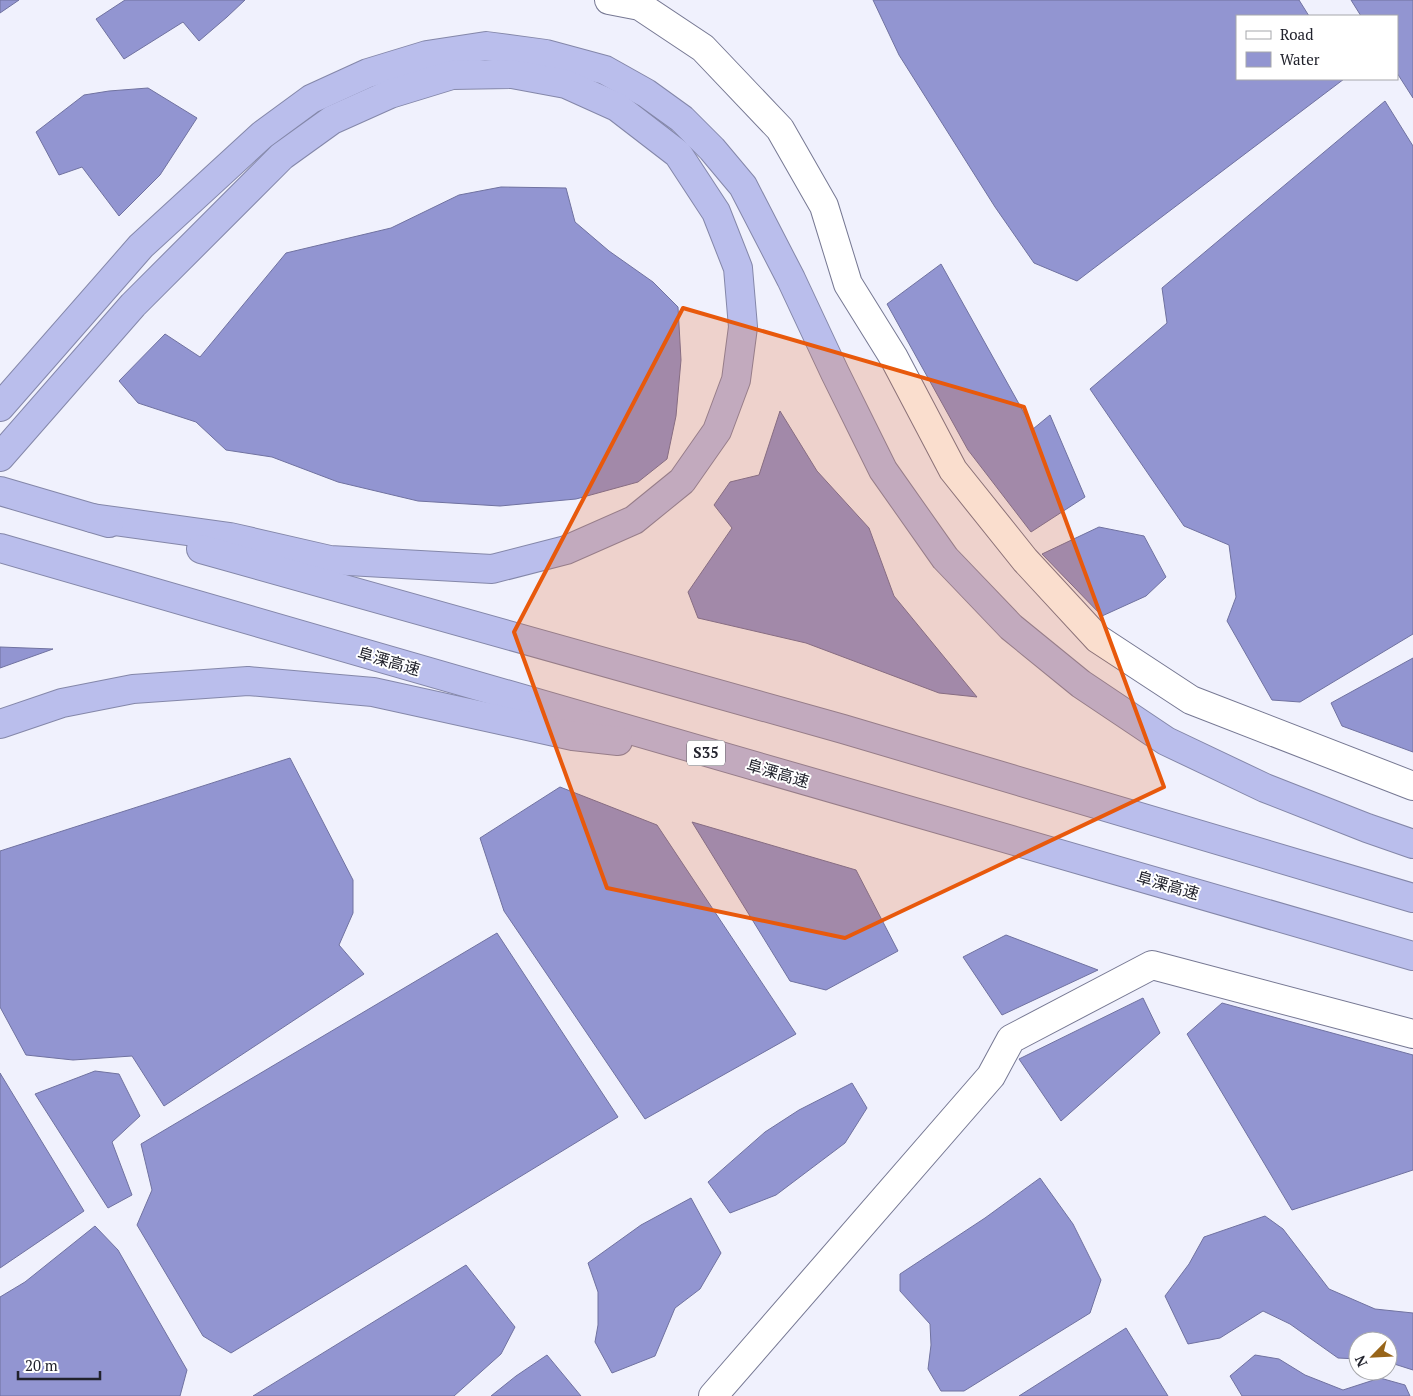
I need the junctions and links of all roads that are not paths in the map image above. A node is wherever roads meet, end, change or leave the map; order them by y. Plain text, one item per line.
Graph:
1 (609, 0) edge
2 (0, 407) edge
3 (0, 457) edge
4 (0, 491) edge
5 (92, 518) junction
6 (0, 548) edge
7 (0, 724) edge
8 (694, 749) junction
9 (1413, 786) edge
10 (1413, 844) edge
11 (1413, 898) edge
12 (1413, 956) edge
13 (1413, 1034) edge
14 (713, 1396) edge

1 - 9 street
2 - 10 highway
3 - 5 highway
4 - 5 highway
5 - 11 highway
6 - 8 highway, 阜溧高速 / S35
7 - 8 highway
8 - 12 highway, 阜溧高速 / S35
13 - 14 street

